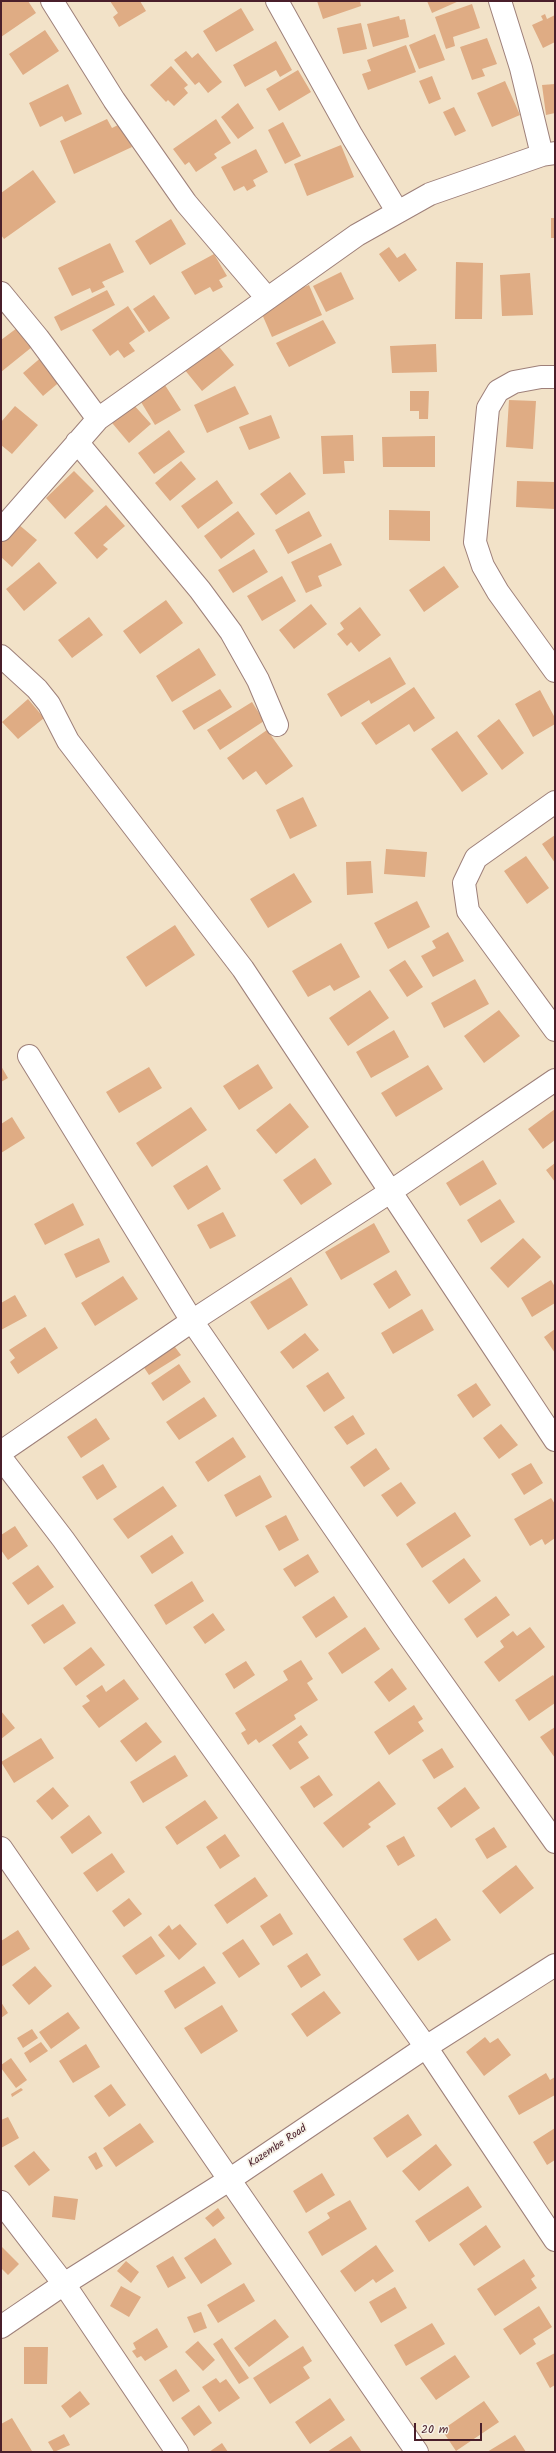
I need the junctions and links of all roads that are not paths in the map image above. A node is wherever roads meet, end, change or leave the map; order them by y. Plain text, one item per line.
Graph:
1 (52, 1) edge
2 (276, 1) edge
3 (500, 1) edge
4 (548, 154) edge
5 (397, 211) junction
6 (1, 293) edge
7 (268, 298) junction
8 (555, 377) edge
9 (98, 419) junction
10 (77, 442) junction
11 (1, 530) edge
12 (1, 656) edge
13 (555, 670) edge
14 (277, 726) dead end
15 (555, 802) edge
16 (555, 1030) edge
17 (29, 1056) dead end
18 (555, 1080) edge
19 (390, 1192) junction
20 (192, 1321) junction
21 (555, 1440) edge
22 (1, 1452) edge
23 (1, 1458) edge
24 (555, 1842) edge
25 (1, 1848) edge
26 (555, 1965) edge
27 (426, 2047) junction
28 (229, 2180) junction
29 (1, 2202) edge
30 (555, 2240) edge
31 (64, 2284) junction
32 (1, 2327) edge
33 (177, 2452) edge
34 (417, 2452) edge

1 - 7 street
2 - 5 street
3 - 4 street
4 - 5 street
5 - 7 street
6 - 9 street
7 - 9 street
8 - 13 street
9 - 10 street
10 - 11 street
10 - 14 street
12 - 19 street
15 - 16 street
17 - 20 street
18 - 19 street
19 - 20 street
19 - 21 street
20 - 22 street
20 - 24 street
23 - 27 street
25 - 28 street
26 - 27 street, Kazembe Road
27 - 28 street, Kazembe Road
27 - 30 street
28 - 31 street, Kazembe Road
28 - 34 street
29 - 31 street
31 - 32 street, Kazembe Road
31 - 33 street

